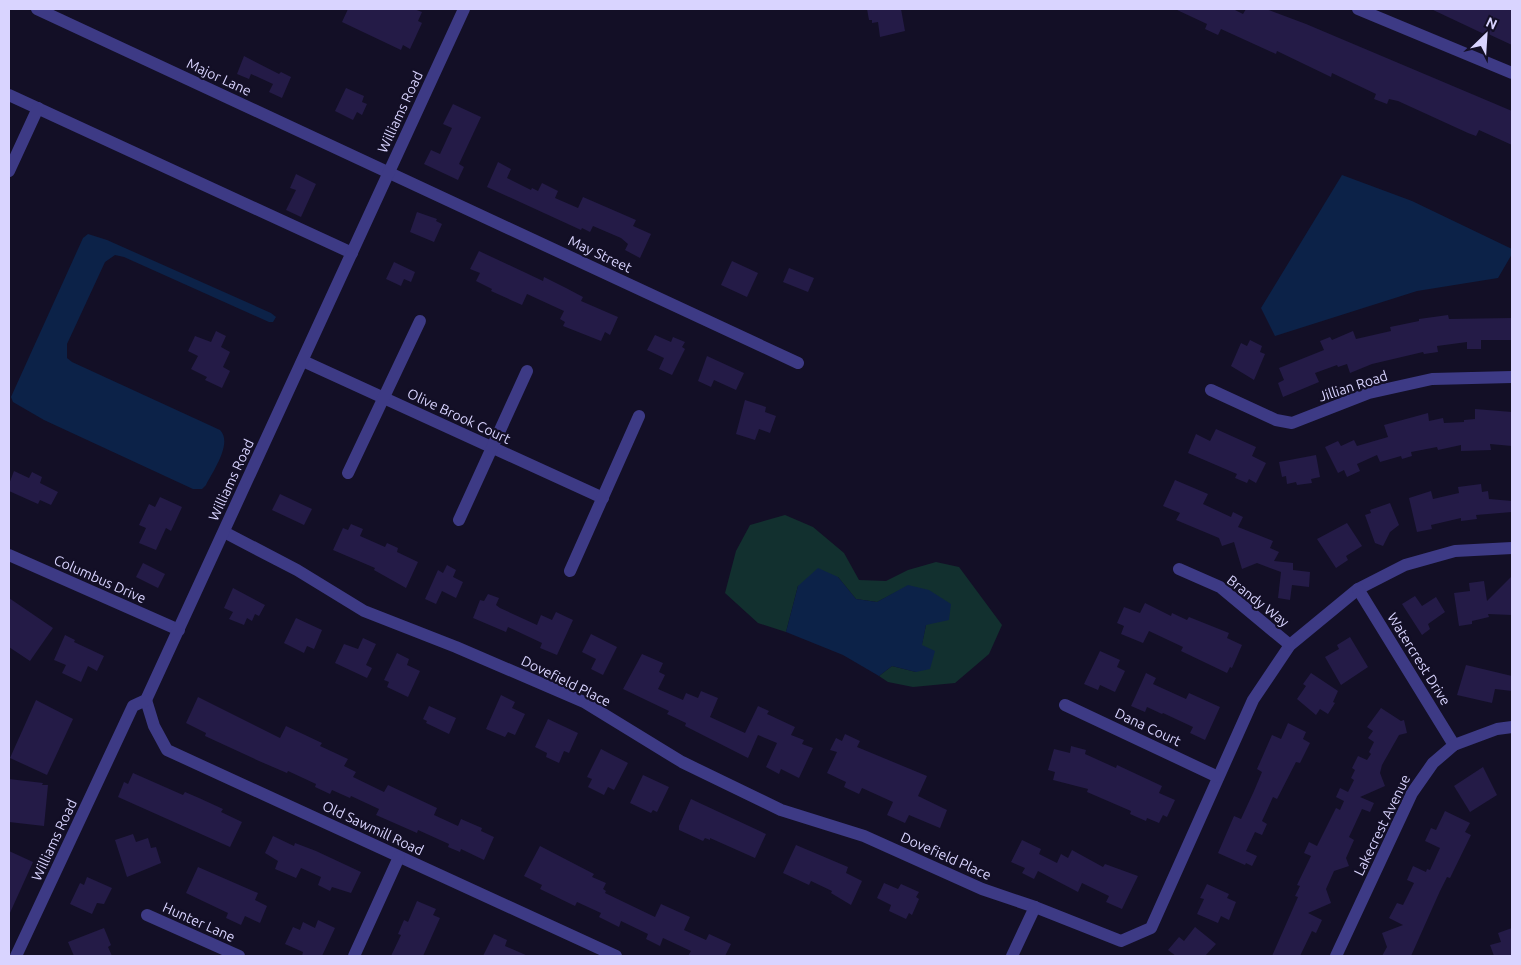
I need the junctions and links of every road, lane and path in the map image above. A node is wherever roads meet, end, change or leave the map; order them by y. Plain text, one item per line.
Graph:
1 (37, 9) edge
2 (464, 9) edge
3 (1358, 9) edge
4 (1512, 73) edge
5 (9, 95) edge
6 (38, 108) junction
7 (9, 171) edge
8 (390, 172) junction
9 (352, 253) junction
10 (420, 321) dead end
11 (302, 361) junction
12 (798, 363) dead end
13 (527, 371) dead end
14 (1512, 377) edge
15 (1211, 390) dead end
16 (384, 398) junction
17 (639, 416) dead end
18 (492, 448) junction
19 (348, 473) dead end
20 (602, 498) junction
21 (459, 520) dead end
22 (224, 532) junction
23 (1512, 548) edge
24 (9, 555) edge
25 (1179, 569) dead end
26 (570, 571) dead end
27 (1358, 589) junction
28 (179, 630) junction
29 (1290, 645) junction
30 (146, 700) junction
31 (1065, 705) dead end
32 (1512, 727) edge
33 (1454, 745) junction
34 (1218, 777) junction
35 (399, 857) junction
36 (1035, 907) junction
37 (147, 915) dead end
38 (16, 956) edge
39 (239, 956) edge
40 (354, 956) edge
41 (616, 956) edge
42 (1012, 956) edge
43 (1336, 956) edge

1 - 8 street, Major Lane
2 - 8 street, Williams Road
3 - 4 street
5 - 6 street
6 - 7 street
6 - 9 street
8 - 9 street, Williams Road
8 - 12 street, May Street
9 - 11 street, Williams Road
10 - 16 street
11 - 16 street, Olive Brook Court
11 - 22 street, Williams Road
13 - 18 street
14 - 15 street, Jillian Road
16 - 18 street, Olive Brook Court
16 - 19 street
17 - 20 street
18 - 20 street, Olive Brook Court
18 - 21 street
20 - 26 street
22 - 28 street, Williams Road
22 - 36 street, Dovefield Place
23 - 27 street, Dovefield Place
24 - 28 street, Columbus Drive
25 - 29 street, Brandy Way
27 - 29 street, Dovefield Place
27 - 33 street, Watercrest Drive
28 - 30 street, Williams Road
29 - 34 street, Dovefield Place
30 - 35 street, Old Sawmill Road
30 - 38 street, Williams Road
31 - 34 street, Dana Court
32 - 33 street, Lakecrest Avenue
33 - 43 street, Lakecrest Avenue
34 - 36 street, Dovefield Place
35 - 40 street
35 - 41 street, Old Sawmill Road
36 - 42 street
37 - 39 street, Hunter Lane

